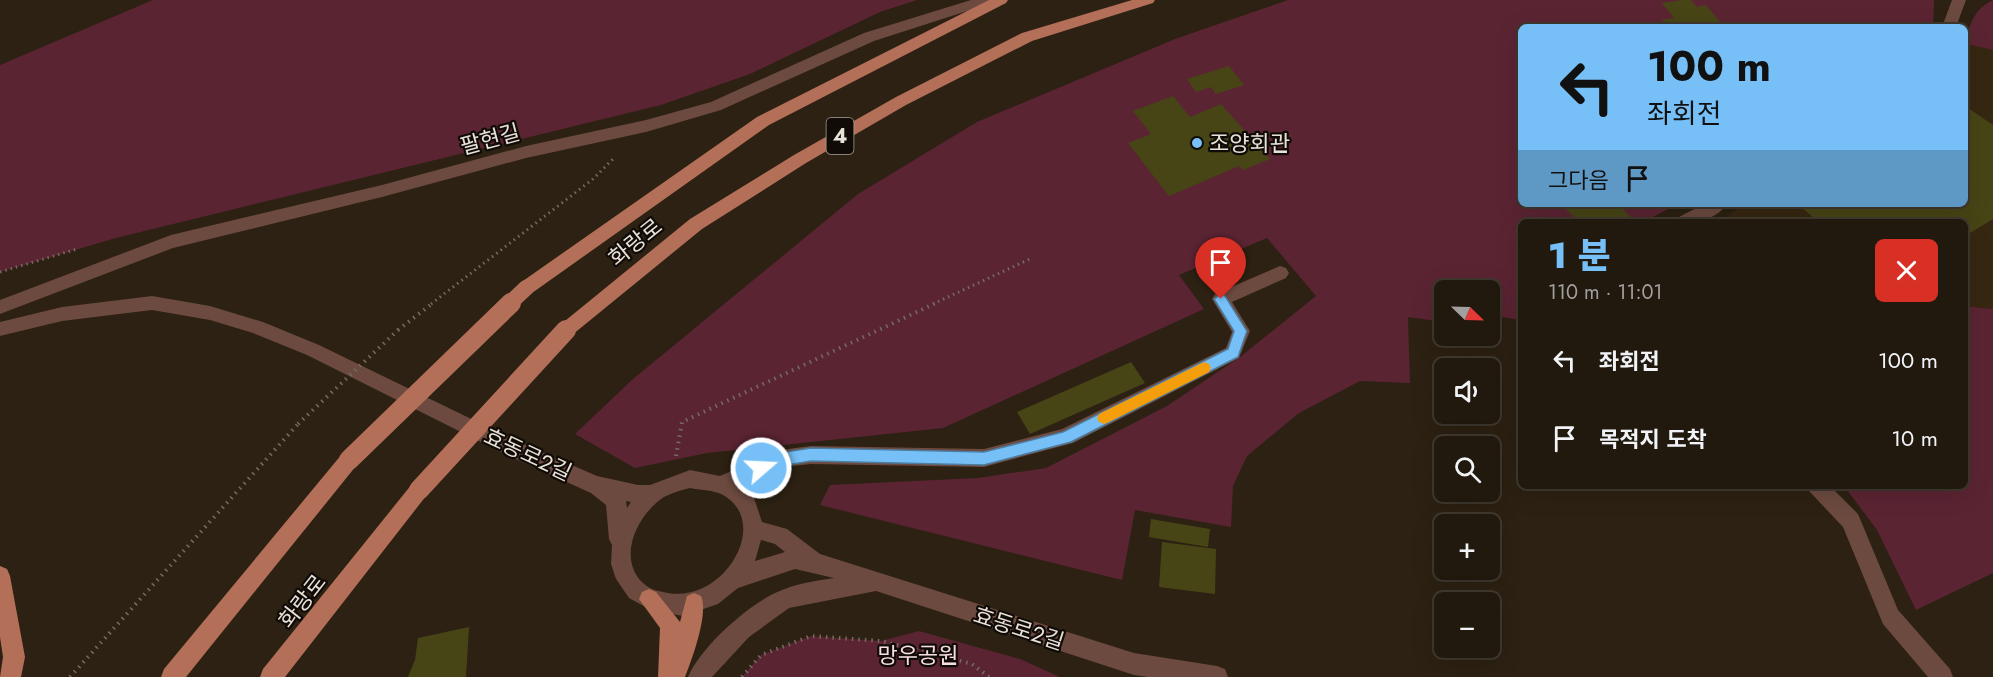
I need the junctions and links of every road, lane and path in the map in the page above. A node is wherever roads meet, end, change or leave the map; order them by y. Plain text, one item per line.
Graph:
1 (987, 0) edge
2 (1001, 0) edge
3 (1148, 0) edge
4 (1959, 0) edge
5 (1951, 24) edge
6 (646, 126) junction
7 (1712, 207) edge
8 (1690, 219) edge
9 (1032, 258) dead end
10 (1280, 273) dead end
11 (0, 307) edge
12 (0, 329) edge
13 (671, 484) junction
14 (723, 484) junction
15 (595, 485) junction
16 (1820, 489) edge
17 (652, 494) junction
18 (754, 529) junction
19 (620, 544) junction
20 (824, 565) junction
21 (0, 576) edge
22 (735, 579) junction
23 (876, 582) junction
24 (649, 599) junction
25 (694, 603) junction
26 (10, 677) edge
27 (70, 677) edge
28 (172, 677) edge
29 (271, 677) edge
30 (669, 677) edge
31 (675, 677) edge
32 (699, 677) edge
33 (742, 677) edge
34 (989, 677) edge
35 (1217, 677) edge
36 (1942, 677) edge

1 - 6 street, 팔현길
2 - 28 main road, 화랑로, bridge
3 - 29 main road, 화랑로 / 4, bridge
4 - 5 street
6 - 11 street, 팔현길
6 - 27 path, bridge
7 - 8 street
9 - 13 path
10 - 14 street
12 - 15 street, 효동로2길
13 - 14 street
13 - 17 street
14 - 18 street
15 - 17 street
15 - 19 street
16 - 36 street
17 - 19 street
18 - 20 street
18 - 22 street
19 - 24 street
20 - 22 street
20 - 23 street, 효동로2길
21 - 26 main road
22 - 25 street
23 - 32 street
23 - 35 street, 효동로2길
24 - 25 street
24 - 30 main road
25 - 31 main road
33 - 34 path

